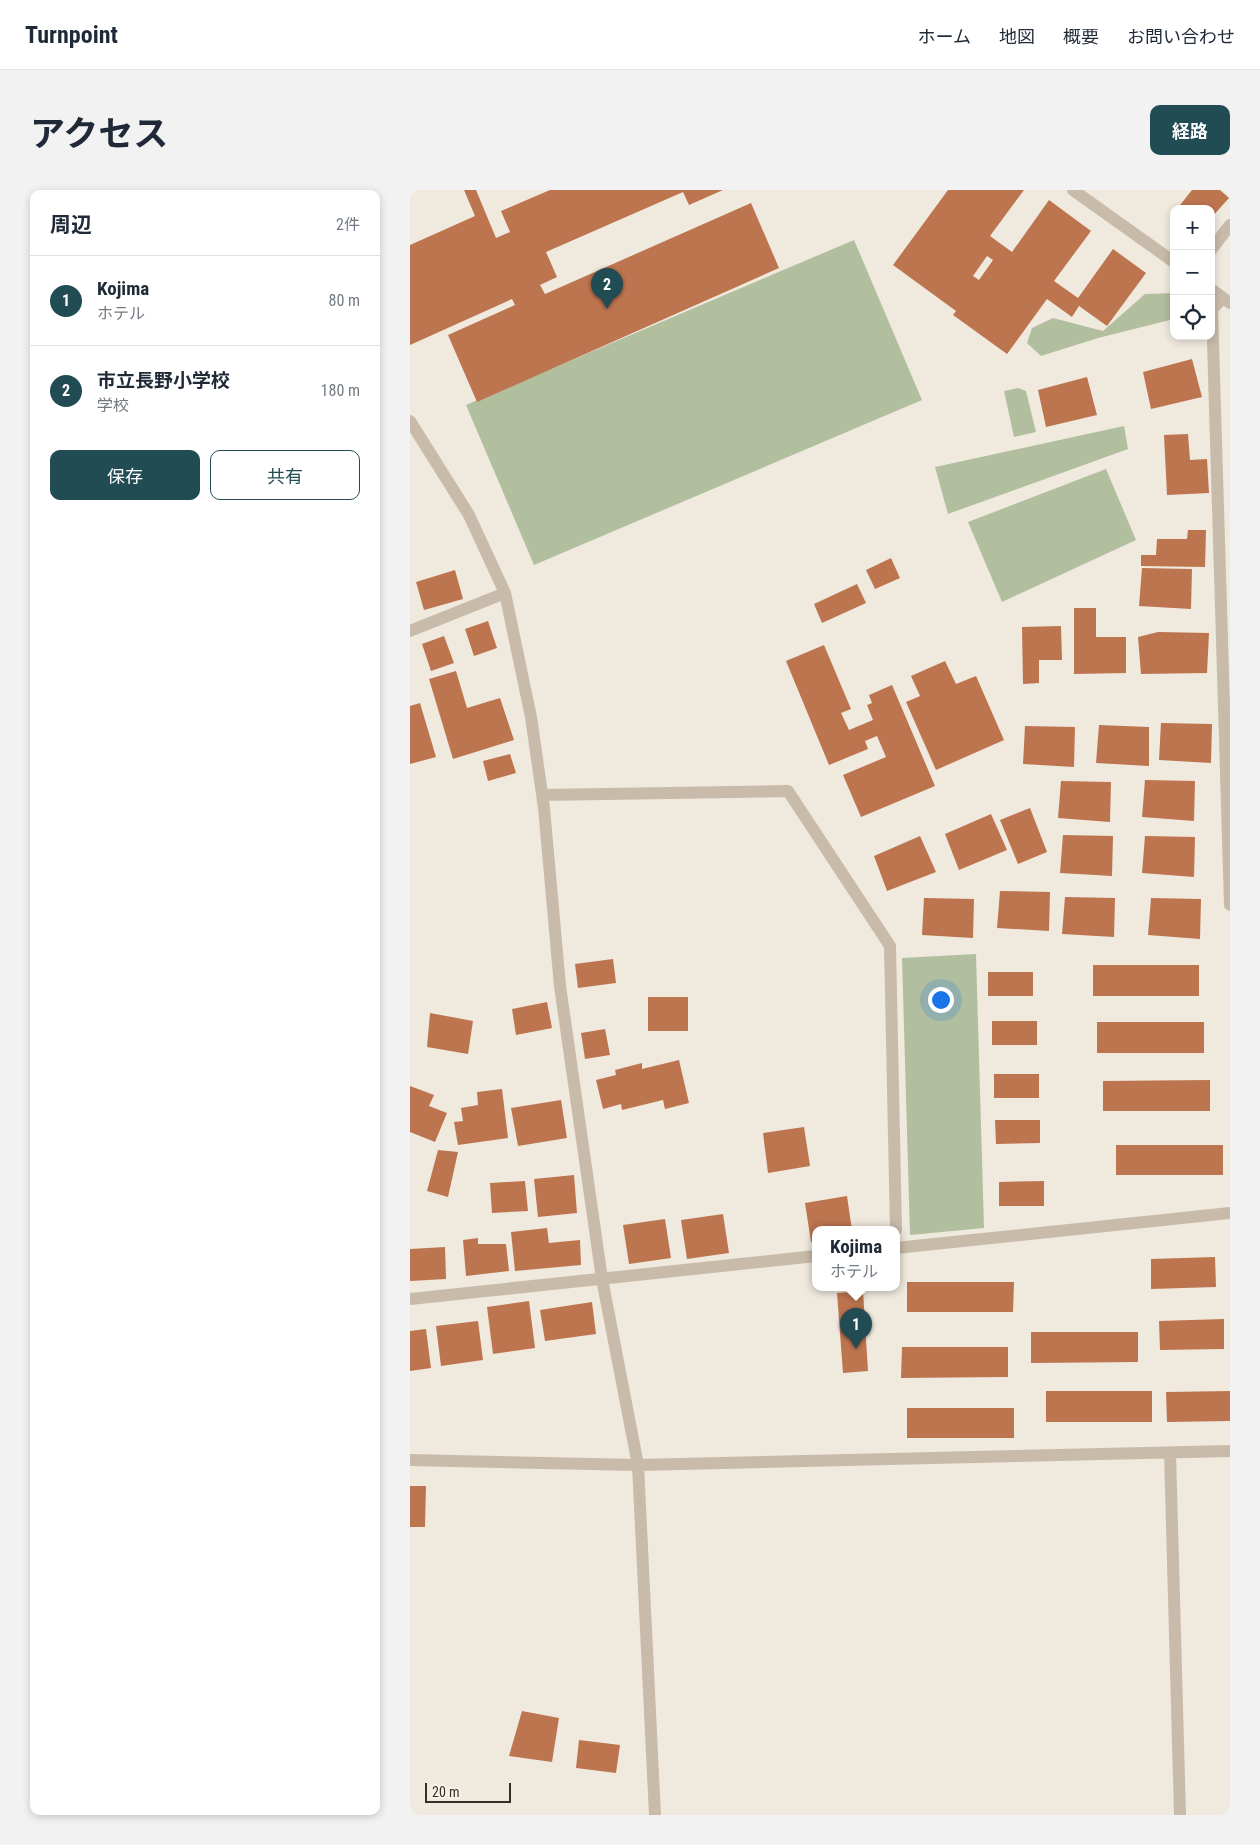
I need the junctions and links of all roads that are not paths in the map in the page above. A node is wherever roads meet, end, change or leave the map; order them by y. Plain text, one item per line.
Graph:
1 (1073, 190) edge
2 (1230, 225) edge
3 (1215, 245) edge
4 (1170, 259) edge
5 (1215, 292) edge
6 (1227, 300) edge
7 (410, 421) edge
8 (505, 593) junction
9 (410, 631) edge
10 (542, 795) junction
11 (1230, 905) edge
12 (1230, 1213) edge
13 (896, 1226) edge
14 (900, 1248) edge
15 (812, 1256) edge
16 (602, 1279) junction
17 (410, 1299) edge
18 (1230, 1451) edge
19 (1170, 1453) junction
20 (410, 1460) edge
21 (638, 1466) junction
22 (655, 1815) edge
23 (1180, 1815) edge

1 - 4 street
2 - 3 street
5 - 6 street
6 - 11 street
7 - 8 street
8 - 9 street
8 - 10 street
10 - 13 street
10 - 16 street
12 - 14 street
15 - 16 street
16 - 17 street
16 - 21 street
18 - 19 street
19 - 21 street
19 - 23 street
20 - 21 street
21 - 22 street

